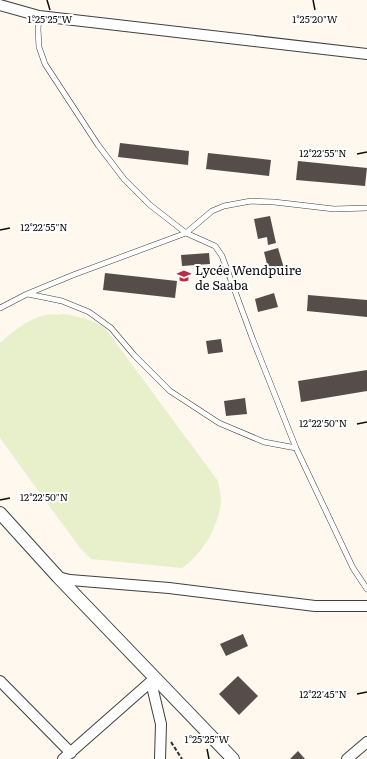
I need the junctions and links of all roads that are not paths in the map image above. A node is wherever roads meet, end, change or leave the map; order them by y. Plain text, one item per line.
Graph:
1 (0, 5) edge
2 (39, 16) junction
3 (367, 54) edge
4 (367, 208) edge
5 (186, 233) junction
6 (27, 294) junction
7 (0, 308) edge
8 (296, 448) junction
9 (0, 513) edge
10 (58, 577) junction
11 (367, 589) edge
12 (367, 606) edge
13 (153, 680) junction
14 (0, 681) edge
15 (367, 742) edge
16 (67, 756) edge
17 (160, 759) edge
18 (233, 759) edge
19 (347, 759) edge

1 - 2 street
2 - 3 street
2 - 5 lane
4 - 5 lane
5 - 6 lane
5 - 8 lane
6 - 7 lane
6 - 8 lane
8 - 11 lane
9 - 10 street
10 - 12 street
10 - 13 street
13 - 16 street
13 - 17 street
13 - 18 street
14 - 16 street
15 - 19 street

